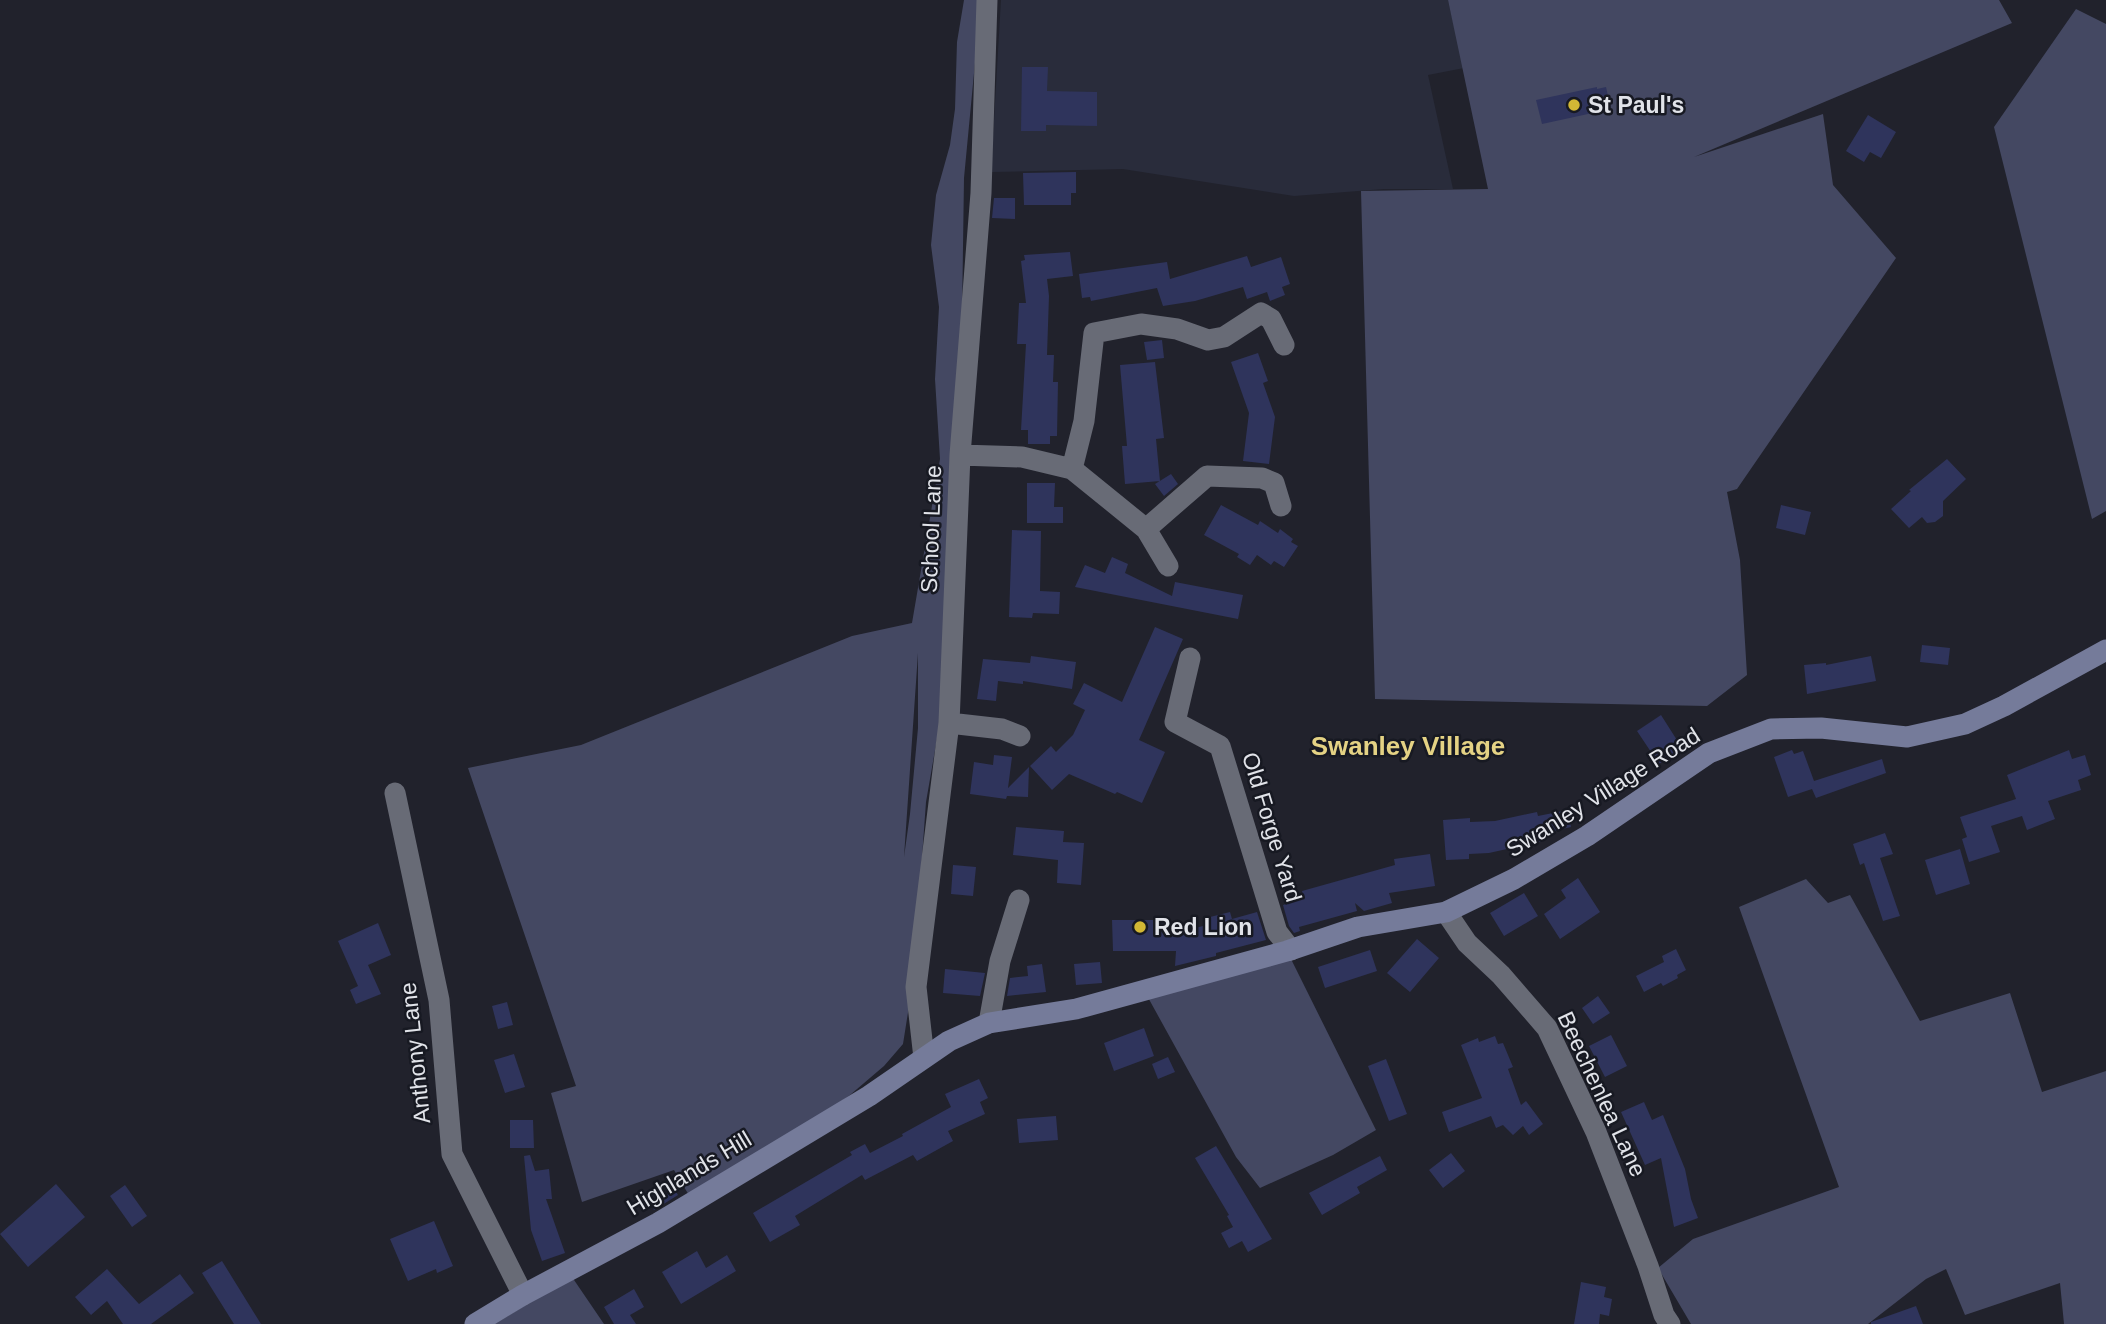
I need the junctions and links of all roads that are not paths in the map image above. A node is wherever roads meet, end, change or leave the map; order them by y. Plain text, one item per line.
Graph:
1 (987, 0) edge
2 (1284, 345) dead end
3 (960, 455) junction
4 (1072, 469) junction
5 (1281, 506) dead end
6 (1146, 529) junction
7 (1168, 566) dead end
8 (2106, 650) edge
9 (1189, 658) dead end
10 (949, 723) junction
11 (1020, 736) dead end
12 (395, 793) dead end
13 (1019, 900) dead end
14 (1446, 912) junction
15 (1291, 950) junction
16 (989, 1023) junction
17 (924, 1058) junction
18 (523, 1295) junction
19 (475, 1324) edge
20 (1670, 1324) edge

1 - 3 street, School Lane
2 - 4 street
3 - 4 street
3 - 10 street, School Lane
4 - 6 street
5 - 6 street
6 - 7 street
8 - 14 street, Swanley Village Road
9 - 15 street, Old Forge Yard
10 - 11 street
10 - 17 street, School Lane
12 - 18 street, Anthony Lane
13 - 16 street
14 - 15 street, Swanley Village Road
14 - 20 street, Beechenlea Lane
15 - 16 street, Swanley Village Road
16 - 17 street, Swanley Village Road
17 - 18 street, Highlands Hill
18 - 19 street, Highlands Hill

